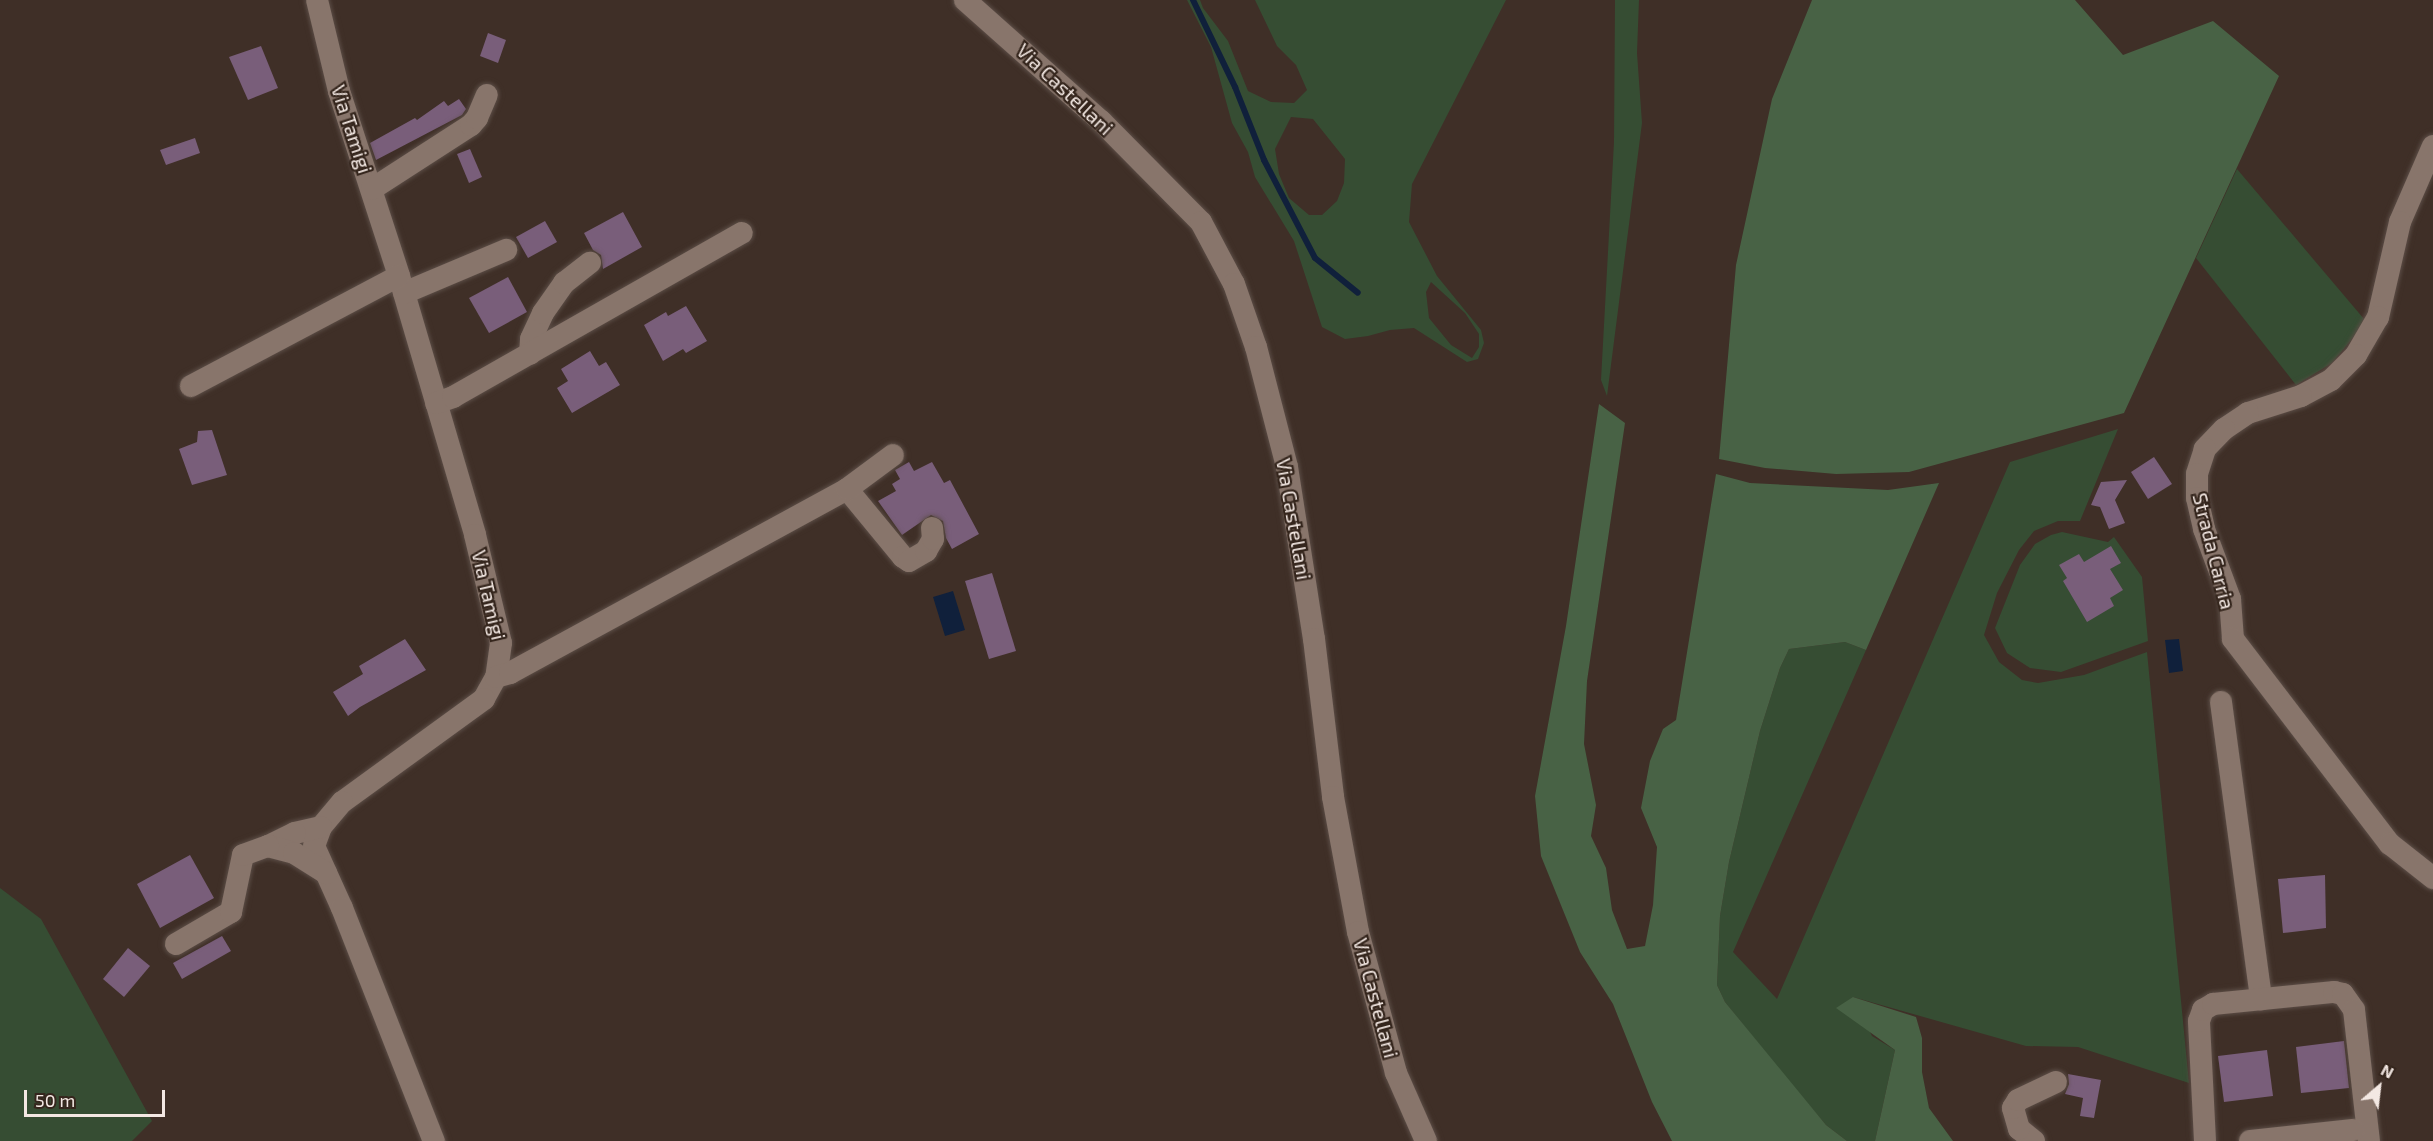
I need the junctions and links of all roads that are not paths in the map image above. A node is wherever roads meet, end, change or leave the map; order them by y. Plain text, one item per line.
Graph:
1 (317, 0) edge
2 (965, 0) edge
3 (487, 95) dead end
4 (2433, 146) edge
5 (372, 189) junction
6 (742, 233) dead end
7 (506, 250) dead end
8 (590, 263) dead end
9 (402, 285) junction
10 (530, 354) junction
11 (190, 386) dead end
12 (436, 403) junction
13 (893, 455) dead end
14 (847, 489) junction
15 (932, 528) dead end
16 (496, 677) junction
17 (2221, 702) dead end
18 (321, 827) junction
19 (268, 846) junction
20 (326, 873) junction
21 (2433, 878) edge
22 (176, 944) dead end
23 (2261, 999) junction
24 (2056, 1082) dead end
25 (2361, 1136) edge
26 (434, 1141) edge
27 (1426, 1141) edge
28 (2034, 1141) edge
29 (2205, 1141) edge
30 (2250, 1141) edge

1 - 5 street, Via Tamigi
2 - 27 street, Via Castellani
3 - 5 street
4 - 21 street, Strada Carria
5 - 9 street, Via Tamigi
6 - 10 street
7 - 9 street
8 - 10 street
9 - 11 street
9 - 12 street, Via Tamigi
10 - 12 street
12 - 16 street, Via Tamigi
13 - 14 street
14 - 15 street
14 - 16 street
16 - 18 street, Via Tamigi
17 - 23 street
18 - 19 street
18 - 20 street
19 - 20 street
19 - 22 street
20 - 26 street
23 - 25 street
23 - 29 street
24 - 28 street
25 - 30 street

